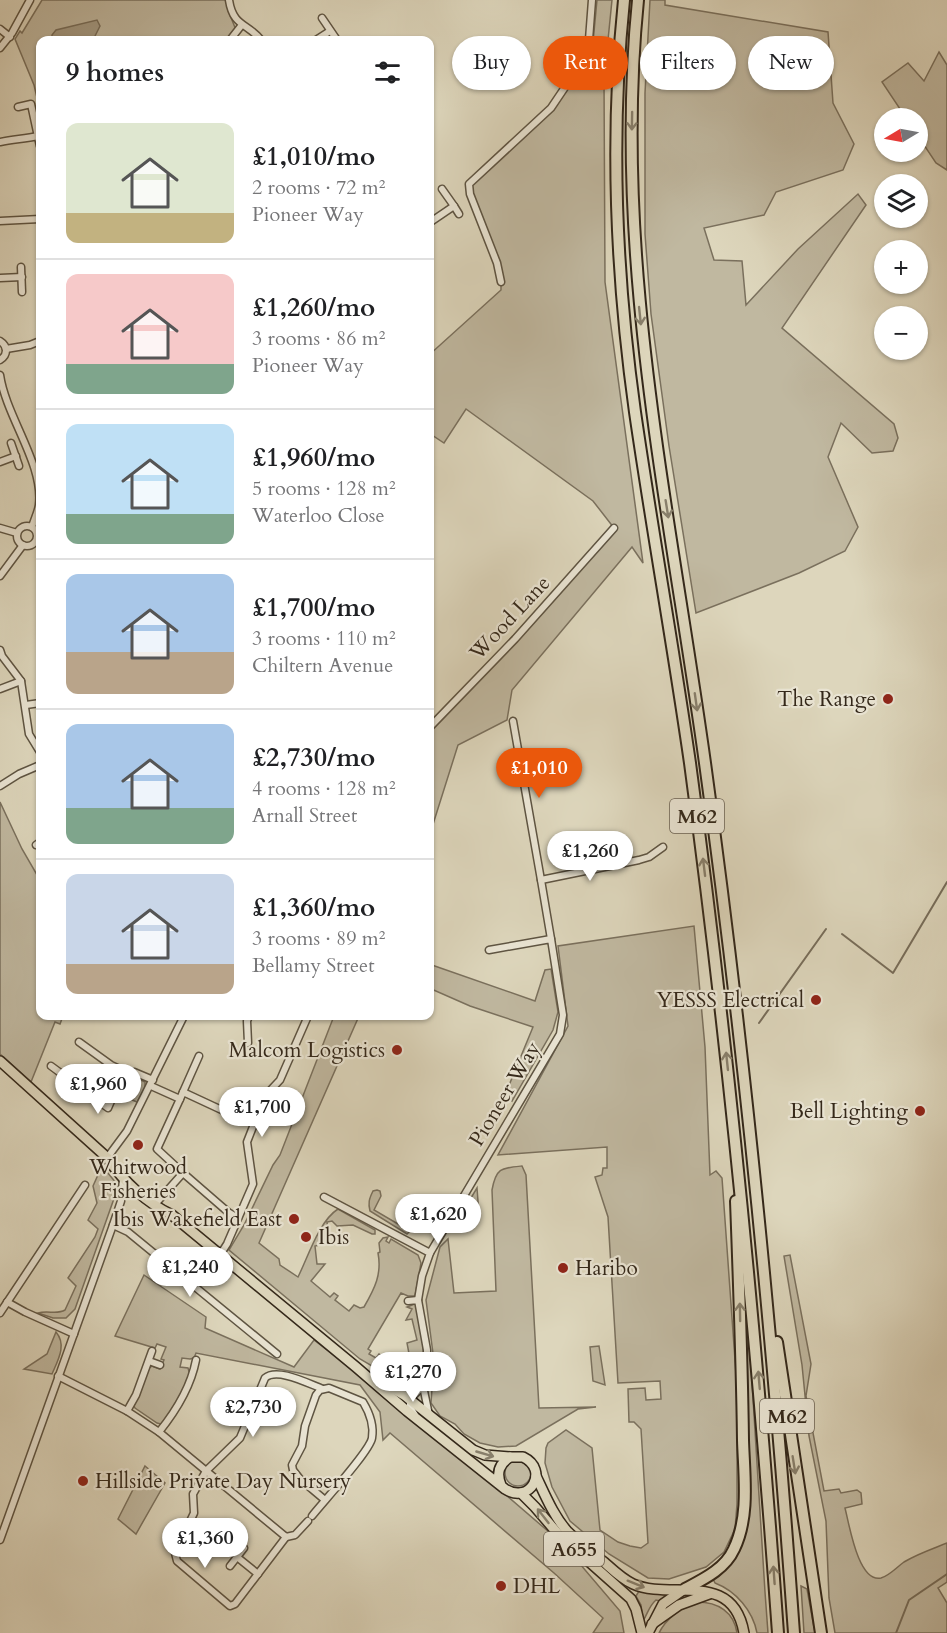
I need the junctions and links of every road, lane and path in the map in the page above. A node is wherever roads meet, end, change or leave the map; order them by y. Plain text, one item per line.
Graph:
1 (30, 0) edge
2 (229, 0) edge
3 (592, 0) edge
4 (624, 0) edge
5 (638, 0) edge
6 (322, 18) dead end
7 (241, 26) junction
8 (0, 29) edge
9 (330, 31) junction
10 (233, 36) edge
11 (258, 36) edge
12 (322, 36) edge
13 (334, 36) edge
14 (10, 37) junction
15 (0, 48) edge
16 (18, 107) dead end
17 (36, 127) edge
18 (36, 136) edge
19 (0, 142) edge
20 (442, 189) dead end
21 (454, 206) junction
22 (459, 214) dead end
23 (36, 219) edge
24 (434, 220) edge
25 (0, 221) edge
26 (21, 267) dead end
27 (22, 277) junction
28 (0, 278) edge
29 (501, 282) dead end
30 (22, 292) dead end
31 (0, 341) edge
32 (36, 342) edge
33 (6, 349) junction
34 (0, 360) edge
35 (0, 375) edge
36 (11, 443) dead end
37 (16, 456) junction
38 (0, 462) edge
39 (36, 465) edge
40 (19, 466) dead end
41 (36, 514) edge
42 (32, 527) junction
43 (0, 528) edge
44 (614, 528) dead end
45 (36, 531) edge
46 (17, 533) junction
47 (36, 541) edge
48 (23, 545) junction
49 (0, 576) edge
50 (0, 650) edge
51 (21, 681) junction
52 (0, 689) edge
53 (36, 704) edge
54 (26, 705) junction
55 (513, 721) dead end
56 (434, 723) edge
57 (36, 745) edge
58 (36, 767) edge
59 (0, 786) edge
60 (663, 847) dead end
61 (541, 880) junction
62 (551, 939) junction
63 (489, 950) dead end
64 (182, 1020) edge
65 (247, 1020) edge
66 (306, 1020) edge
67 (79, 1042) dead end
68 (248, 1043) dead end
69 (199, 1056) dead end
70 (2, 1066) edge
71 (51, 1066) dead end
72 (124, 1071) junction
73 (152, 1083) junction
74 (181, 1095) junction
75 (732, 1102) junction
76 (226, 1112) dead end
77 (108, 1159) junction
78 (183, 1173) junction
79 (84, 1185) dead end
80 (129, 1185) junction
81 (324, 1197) dead end
82 (757, 1199) junction
83 (121, 1201) junction
84 (158, 1201) junction
85 (172, 1215) junction
86 (238, 1218) junction
87 (113, 1225) junction
88 (430, 1253) junction
89 (220, 1255) junction
90 (418, 1300) junction
91 (408, 1301) dead end
92 (8, 1302) junction
93 (0, 1313) edge
94 (74, 1334) junction
95 (152, 1351) dead end
96 (274, 1353) dead end
97 (196, 1359) dead end
98 (149, 1361) junction
99 (160, 1365) dead end
100 (356, 1367) junction
101 (58, 1376) junction
102 (423, 1386) junction
103 (323, 1389) junction
104 (410, 1396) junction
105 (128, 1411) junction
106 (429, 1415) junction
107 (417, 1418) junction
108 (159, 1432) junction
109 (510, 1457) junction
110 (206, 1471) junction
111 (536, 1476) junction
112 (501, 1485) junction
113 (521, 1493) junction
114 (325, 1500) junction
115 (286, 1537) junction
116 (0, 1539) edge
117 (244, 1548) dead end
118 (237, 1557) junction
119 (230, 1566) dead end
120 (258, 1574) junction
121 (685, 1588) junction
122 (711, 1593) junction
123 (650, 1628) edge
124 (642, 1633) edge
125 (744, 1633) edge
126 (778, 1633) edge
127 (794, 1633) edge
128 (821, 1633) edge

1 - 14 street
2 - 7 street
3 - 29 street
75 -> 4 highway, M62
5 -> 82 highway, M62
6 - 9 street
7 - 10 street
7 - 11 street
8 - 14 street
9 - 12 street
9 - 13 street
14 - 15 street
16 - 17 street
18 - 19 street
20 - 21 street
21 - 22 street
21 - 24 street
23 - 25 street
26 - 27 street
27 - 28 street
27 - 30 street
31 - 33 street
32 - 33 street
33 - 34 street
35 - 39 street
36 - 37 street
37 - 38 street
37 - 40 street
41 - 42 street
42 - 45 street
42 - 46 street
43 - 46 street
44 - 56 street, Wood Lane
46 - 48 street
47 - 48 street
48 - 49 street
50 - 51 street
51 - 52 street
51 - 54 street
53 - 54 street
54 - 57 street
55 - 61 street, Pioneer Way
58 - 59 street
60 - 61 street
61 - 62 street, Pioneer Way
62 - 63 street
62 - 88 street, Pioneer Way
64 - 73 street
65 - 68 street
66 - 86 street
67 - 72 street
69 - 74 street
70 - 77 main road, A655
71 - 72 street
72 - 73 street
73 - 74 street
73 - 77 street
74 - 76 street
74 - 78 street
121 -> 75 highway, M62
126 -> 75 highway, M62
77 - 80 main road, A655
78 - 84 street
78 - 86 street
79 - 92 street
80 - 83 street
80 - 83 street
80 - 84 main road, A655
80 - 85 main road, A655
81 - 88 street
82 - 127 highway, M62
82 -> 128 highway, M62
83 - 87 street
84 - 85 main road, A655
85 - 89 main road, A655
86 - 89 street
87 - 94 street
87 - 96 street
88 - 90 street, Pioneer Way
89 - 100 main road, A655
90 - 91 street
90 - 102 street, Pioneer Way
92 - 93 street
92 - 94 street
94 - 101 street
95 - 98 street
97 - 108 street
98 - 99 street
98 - 105 street
100 - 104 main road, A655
100 - 107 main road, A655
101 - 105 street
101 - 116 street
102 - 104 street
102 - 106 street, Pioneer Way
103 - 110 street
103 - 114 street
103 - 114 street
104 - 106 main road, A655
104 - 107 street
105 - 108 street
106 -> 109 main road, A655
107 - 112 main road, A655
108 - 110 street
109 - 111 main road, A655
109 - 112 main road
110 - 115 street
110 - 120 street
111 - 113 main road
111 -> 121 main road, A655
112 - 113 main road, A655
124 -> 113 main road, A655
114 - 115 street
115 - 120 street
117 - 118 street
118 - 119 street
118 - 120 street
121 - 122 main road, A655
121 - 123 main road
122 - 123 main road
122 - 125 main road, A655

